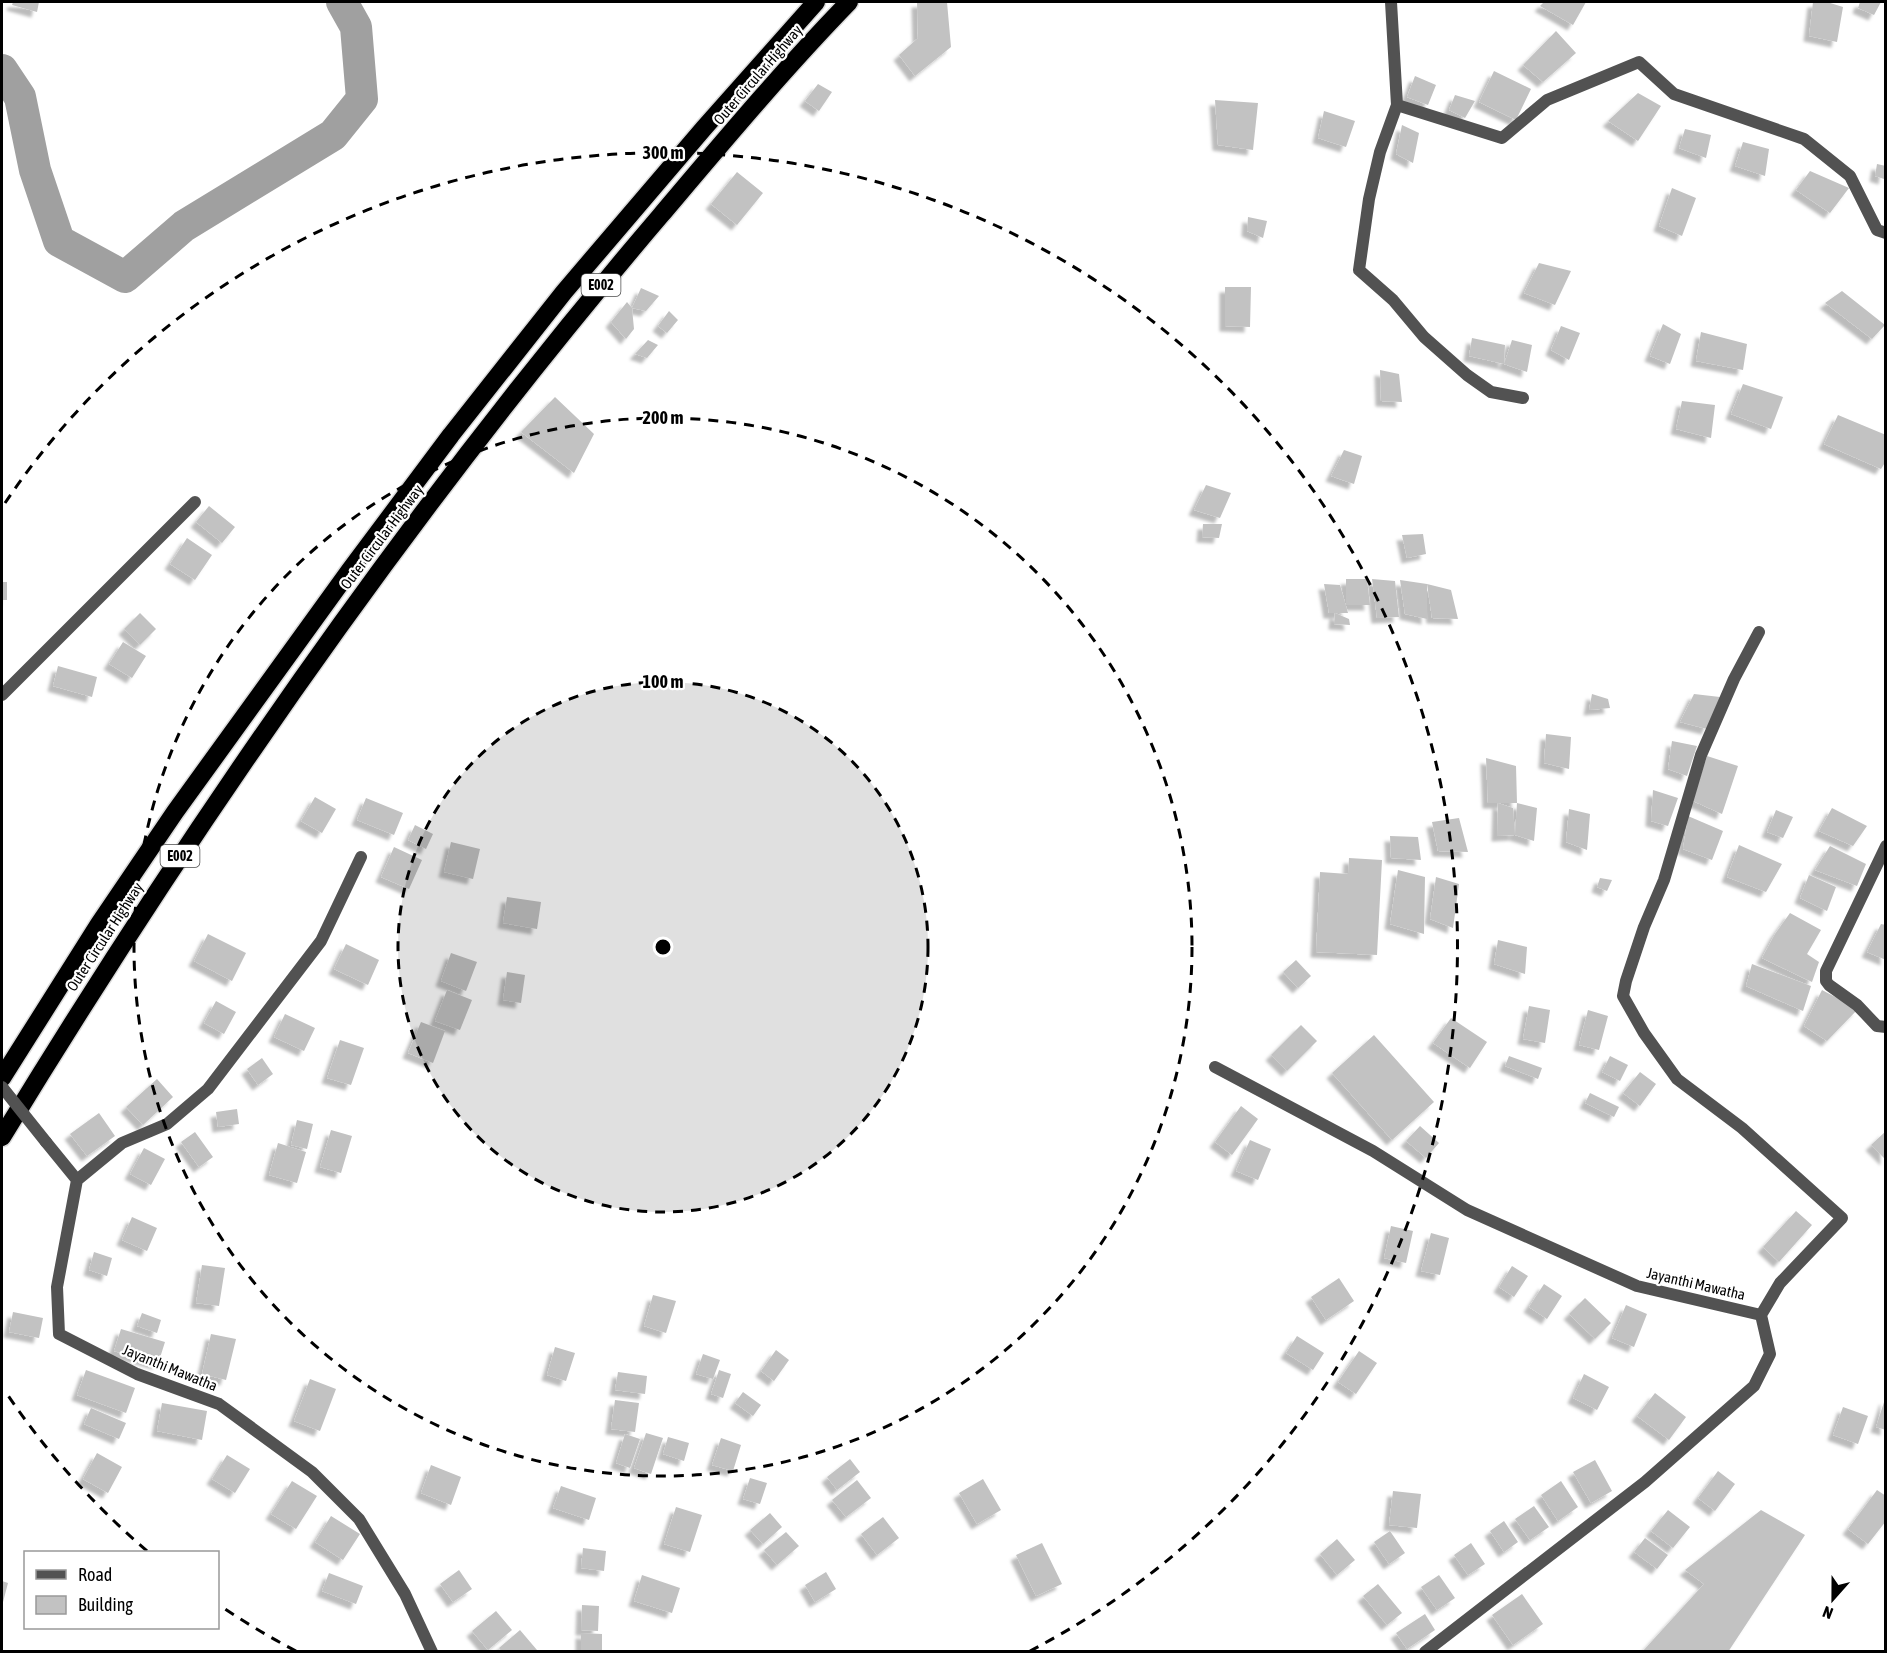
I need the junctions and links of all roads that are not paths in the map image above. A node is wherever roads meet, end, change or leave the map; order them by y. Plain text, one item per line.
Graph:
1 (816, 2) edge
2 (849, 2) edge
3 (1391, 2) edge
4 (1397, 105) junction
5 (1886, 232) edge
6 (1523, 398) dead end
7 (195, 502) dead end
8 (1759, 632) dead end
9 (2, 695) edge
10 (1886, 846) edge
11 (361, 857) dead end
12 (1886, 1027) edge
13 (1215, 1067) dead end
14 (2, 1078) edge
15 (2, 1087) edge
16 (2, 1137) edge
17 (77, 1180) junction
18 (1761, 1315) junction
19 (432, 1652) edge
20 (1425, 1652) edge

1 - 14 highway, Outer Circular Highway / E002
2 - 16 highway, Outer Circular Highway / E002
3 - 4 street
4 - 5 street
4 - 6 street
7 - 9 street
8 - 18 street
10 - 12 street
11 - 17 street
13 - 18 street, Jayanthi Mawatha
15 - 17 street, bridge
17 - 19 street, Jayanthi Mawatha
18 - 20 street, Jayanthi Mawatha

